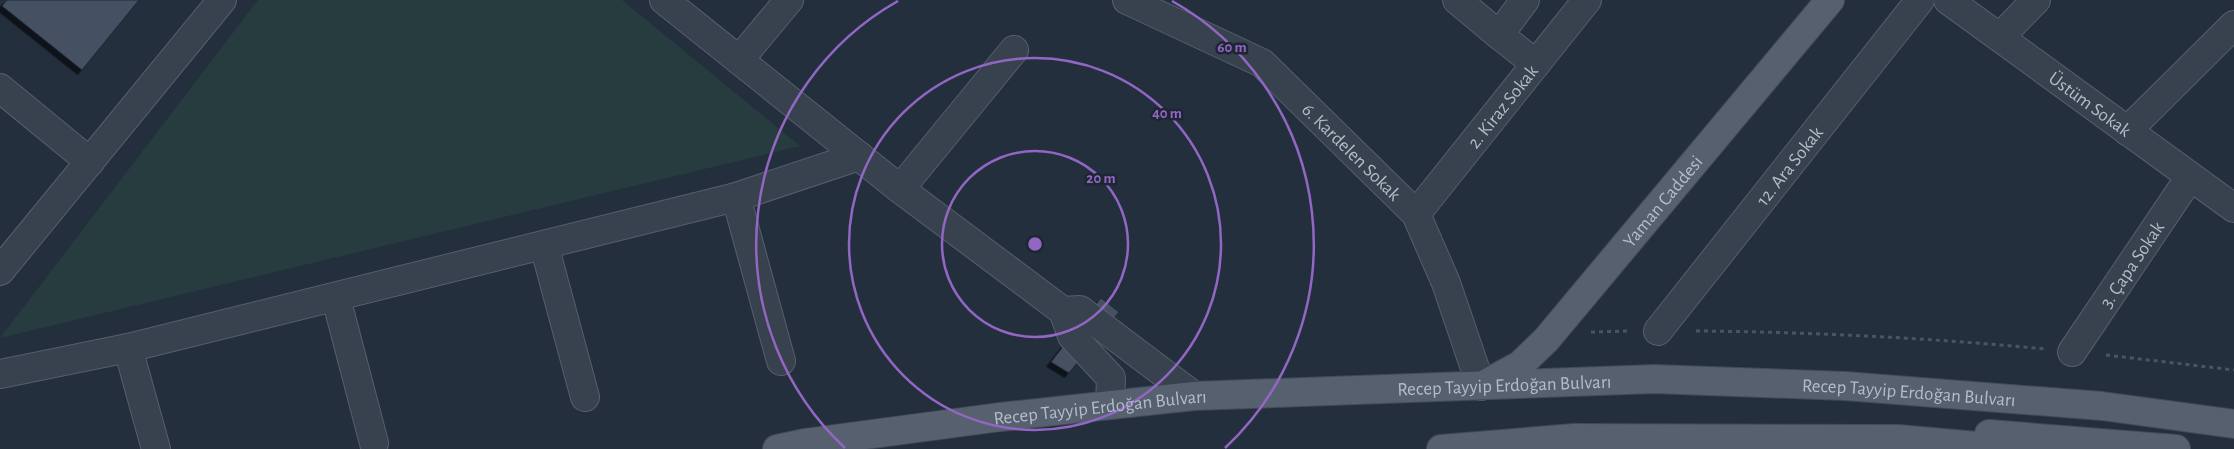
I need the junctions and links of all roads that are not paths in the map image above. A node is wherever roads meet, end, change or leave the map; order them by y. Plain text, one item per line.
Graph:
1 (222, 0) edge
2 (664, 0) edge
3 (789, 0) edge
4 (1127, 0) edge
5 (1457, 0) edge
6 (1525, 0) edge
7 (1587, 0) edge
8 (1830, 0) edge
9 (1920, 0) edge
10 (1948, 0) edge
11 (2036, 0) edge
12 (2234, 25) edge
13 (1499, 35) junction
14 (2000, 37) junction
15 (1014, 50) dead end
16 (739, 60) junction
17 (1536, 64) junction
18 (0, 88) edge
19 (2127, 131) junction
20 (859, 156) junction
21 (90, 162) junction
22 (2190, 177) junction
23 (900, 189) junction
24 (736, 197) junction
25 (2234, 208) edge
26 (1416, 214) junction
27 (544, 245) junction
28 (0, 271) edge
29 (336, 298) junction
30 (1063, 311) junction
31 (1658, 331) road end
32 (128, 348) junction
33 (2072, 352) road end
34 (781, 362) dead end
35 (0, 374) edge
36 (1481, 386) junction
37 (1194, 396) junction
38 (585, 397) dead end
39 (1110, 405) junction
40 (2234, 424) edge
41 (1898, 439) junction
42 (374, 443) dead end
43 (156, 449) edge
44 (776, 449) edge
45 (1441, 449) edge
46 (2011, 449) edge
47 (2176, 449) edge

1 - 21 street
2 - 16 street
3 - 16 street
4 - 26 street, 6. Kardelen Sokak
5 - 13 street
6 - 13 street
7 - 17 street, 2. Kiraz Sokak
8 - 36 main road, Yaman Caddesi
9 - 31 street, 12. Ara Sokak
10 - 14 street, Üstüm Sokak
11 - 14 street
12 - 19 street
13 - 17 street
14 - 19 street, Üstüm Sokak
15 - 23 street
16 - 20 street
17 - 26 street, 2. Kiraz Sokak
18 - 21 street
19 - 22 street, Üstüm Sokak
20 - 23 street
20 - 24 street
21 - 28 street
22 - 25 street, Üstüm Sokak
22 - 33 street, 3. Çapa Sokak
23 - 30 street
24 - 27 street
24 - 34 street
26 - 36 street, 6. Kardelen Sokak
27 - 29 street
27 - 38 street
29 - 32 street
29 - 42 street
30 - 37 street
30 - 39 street
32 - 35 street
32 - 43 street
36 - 37 main road, Recep Tayyip Erdoğan Bulvarı
36 - 40 main road, Recep Tayyip Erdoğan Bulvarı
37 - 39 main road, Recep Tayyip Erdoğan Bulvarı
39 - 44 main road, Recep Tayyip Erdoğan Bulvarı
41 - 45 main road
41 - 46 main road
41 - 47 main road

